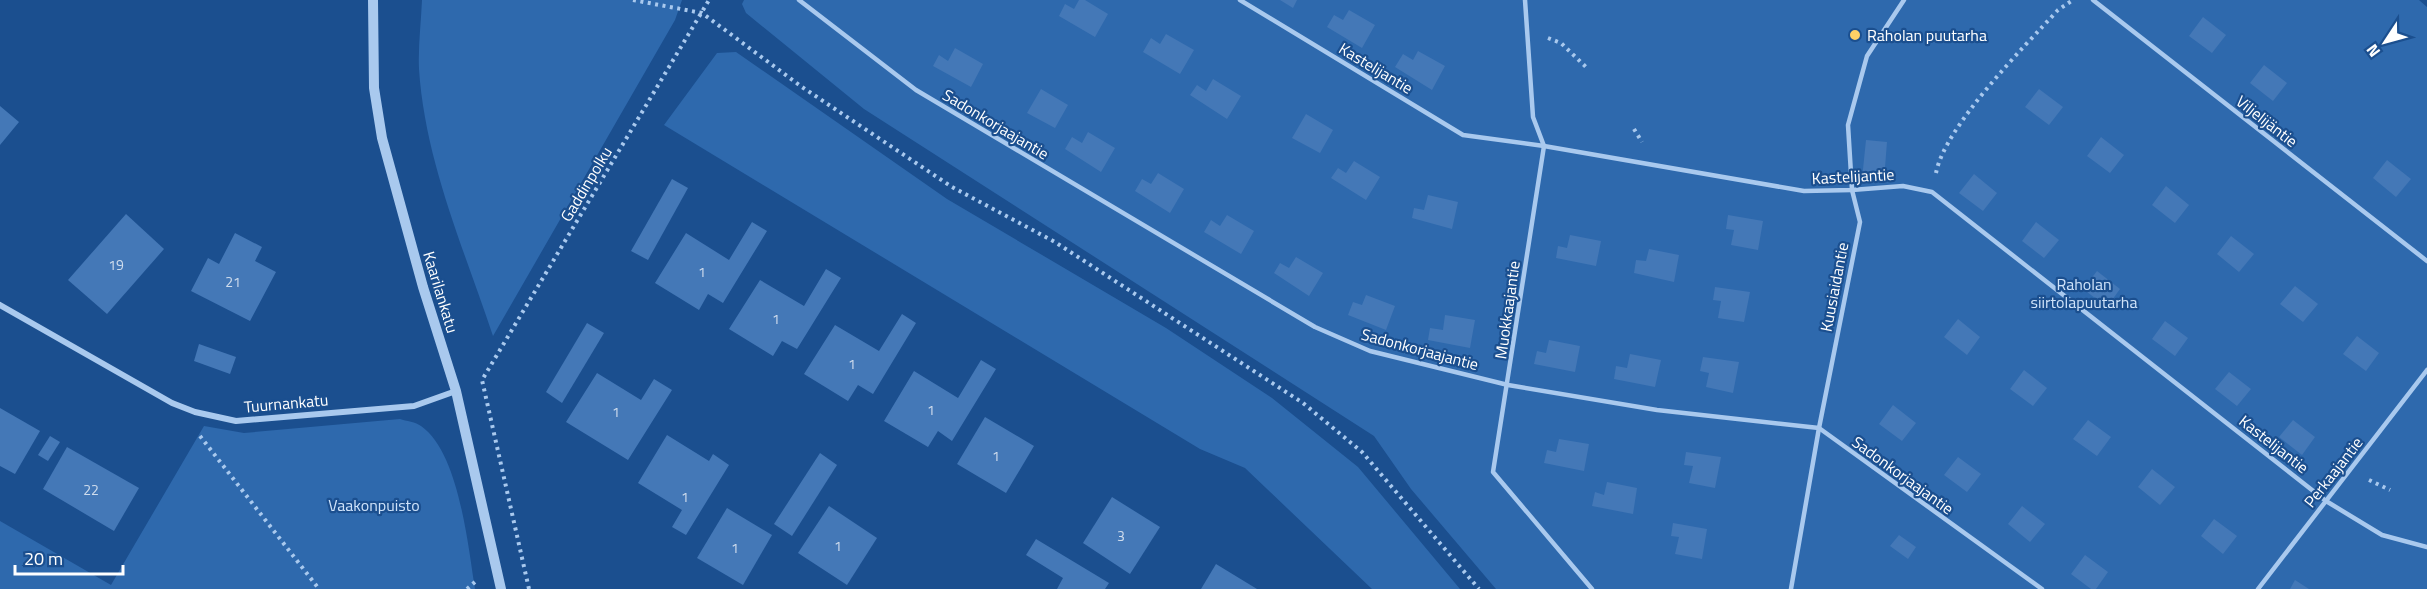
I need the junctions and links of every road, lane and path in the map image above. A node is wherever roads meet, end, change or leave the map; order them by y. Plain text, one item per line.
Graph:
1 (373, 0) edge
2 (633, 0) edge
3 (709, 0) edge
4 (799, 0) edge
5 (1240, 0) edge
6 (1525, 0) edge
7 (1904, 0) edge
8 (2074, 0) edge
9 (2093, 0) edge
10 (702, 13) junction
11 (1527, 31) junction
12 (1586, 68) dead end
13 (1544, 146) junction
14 (1852, 190) junction
15 (1932, 192) junction
16 (2427, 261) edge
17 (0, 304) edge
18 (2427, 370) edge
19 (1508, 384) junction
20 (456, 391) junction
21 (172, 404) junction
22 (1819, 428) junction
23 (2326, 501) junction
24 (2427, 547) edge
25 (319, 589) edge
26 (501, 589) edge
27 (529, 589) edge
28 (1479, 589) edge
29 (1592, 589) edge
30 (1791, 589) edge
31 (2042, 589) edge
32 (2258, 589) edge

1 - 20 street, Kaarilankatu
2 - 10 path
3 - 10 path, Gaddinpolku
4 - 19 lane, Sadonkorjaajantie
5 - 13 lane, Kastelijantie
6 - 11 lane, Muokkaajantie
7 - 14 lane, Kuusiaidantie
8 - 15 path
9 - 16 lane, Viljelijäntie
10 - 27 path, Gaddinpolku
10 - 28 path
11 - 12 path
11 - 13 lane, Muokkaajantie
13 - 14 lane, Kastelijantie
13 - 19 lane, Muokkaajantie
14 - 15 lane, Kastelijantie
14 - 22 lane, Kuusiaidantie
15 - 23 lane, Kastelijantie
17 - 21 street, Tuurnankatu
18 - 23 lane, Perkaajantie
19 - 22 lane, Sadonkorjaajantie
19 - 29 lane, Muokkaajantie
20 - 21 street, Tuurnankatu
20 - 26 street, Kaarilankatu
21 - 25 path
22 - 30 lane, Kuusiaidantie
22 - 31 lane, Sadonkorjaajantie
23 - 24 lane, Kastelijantie
23 - 32 lane, Perkaajantie

